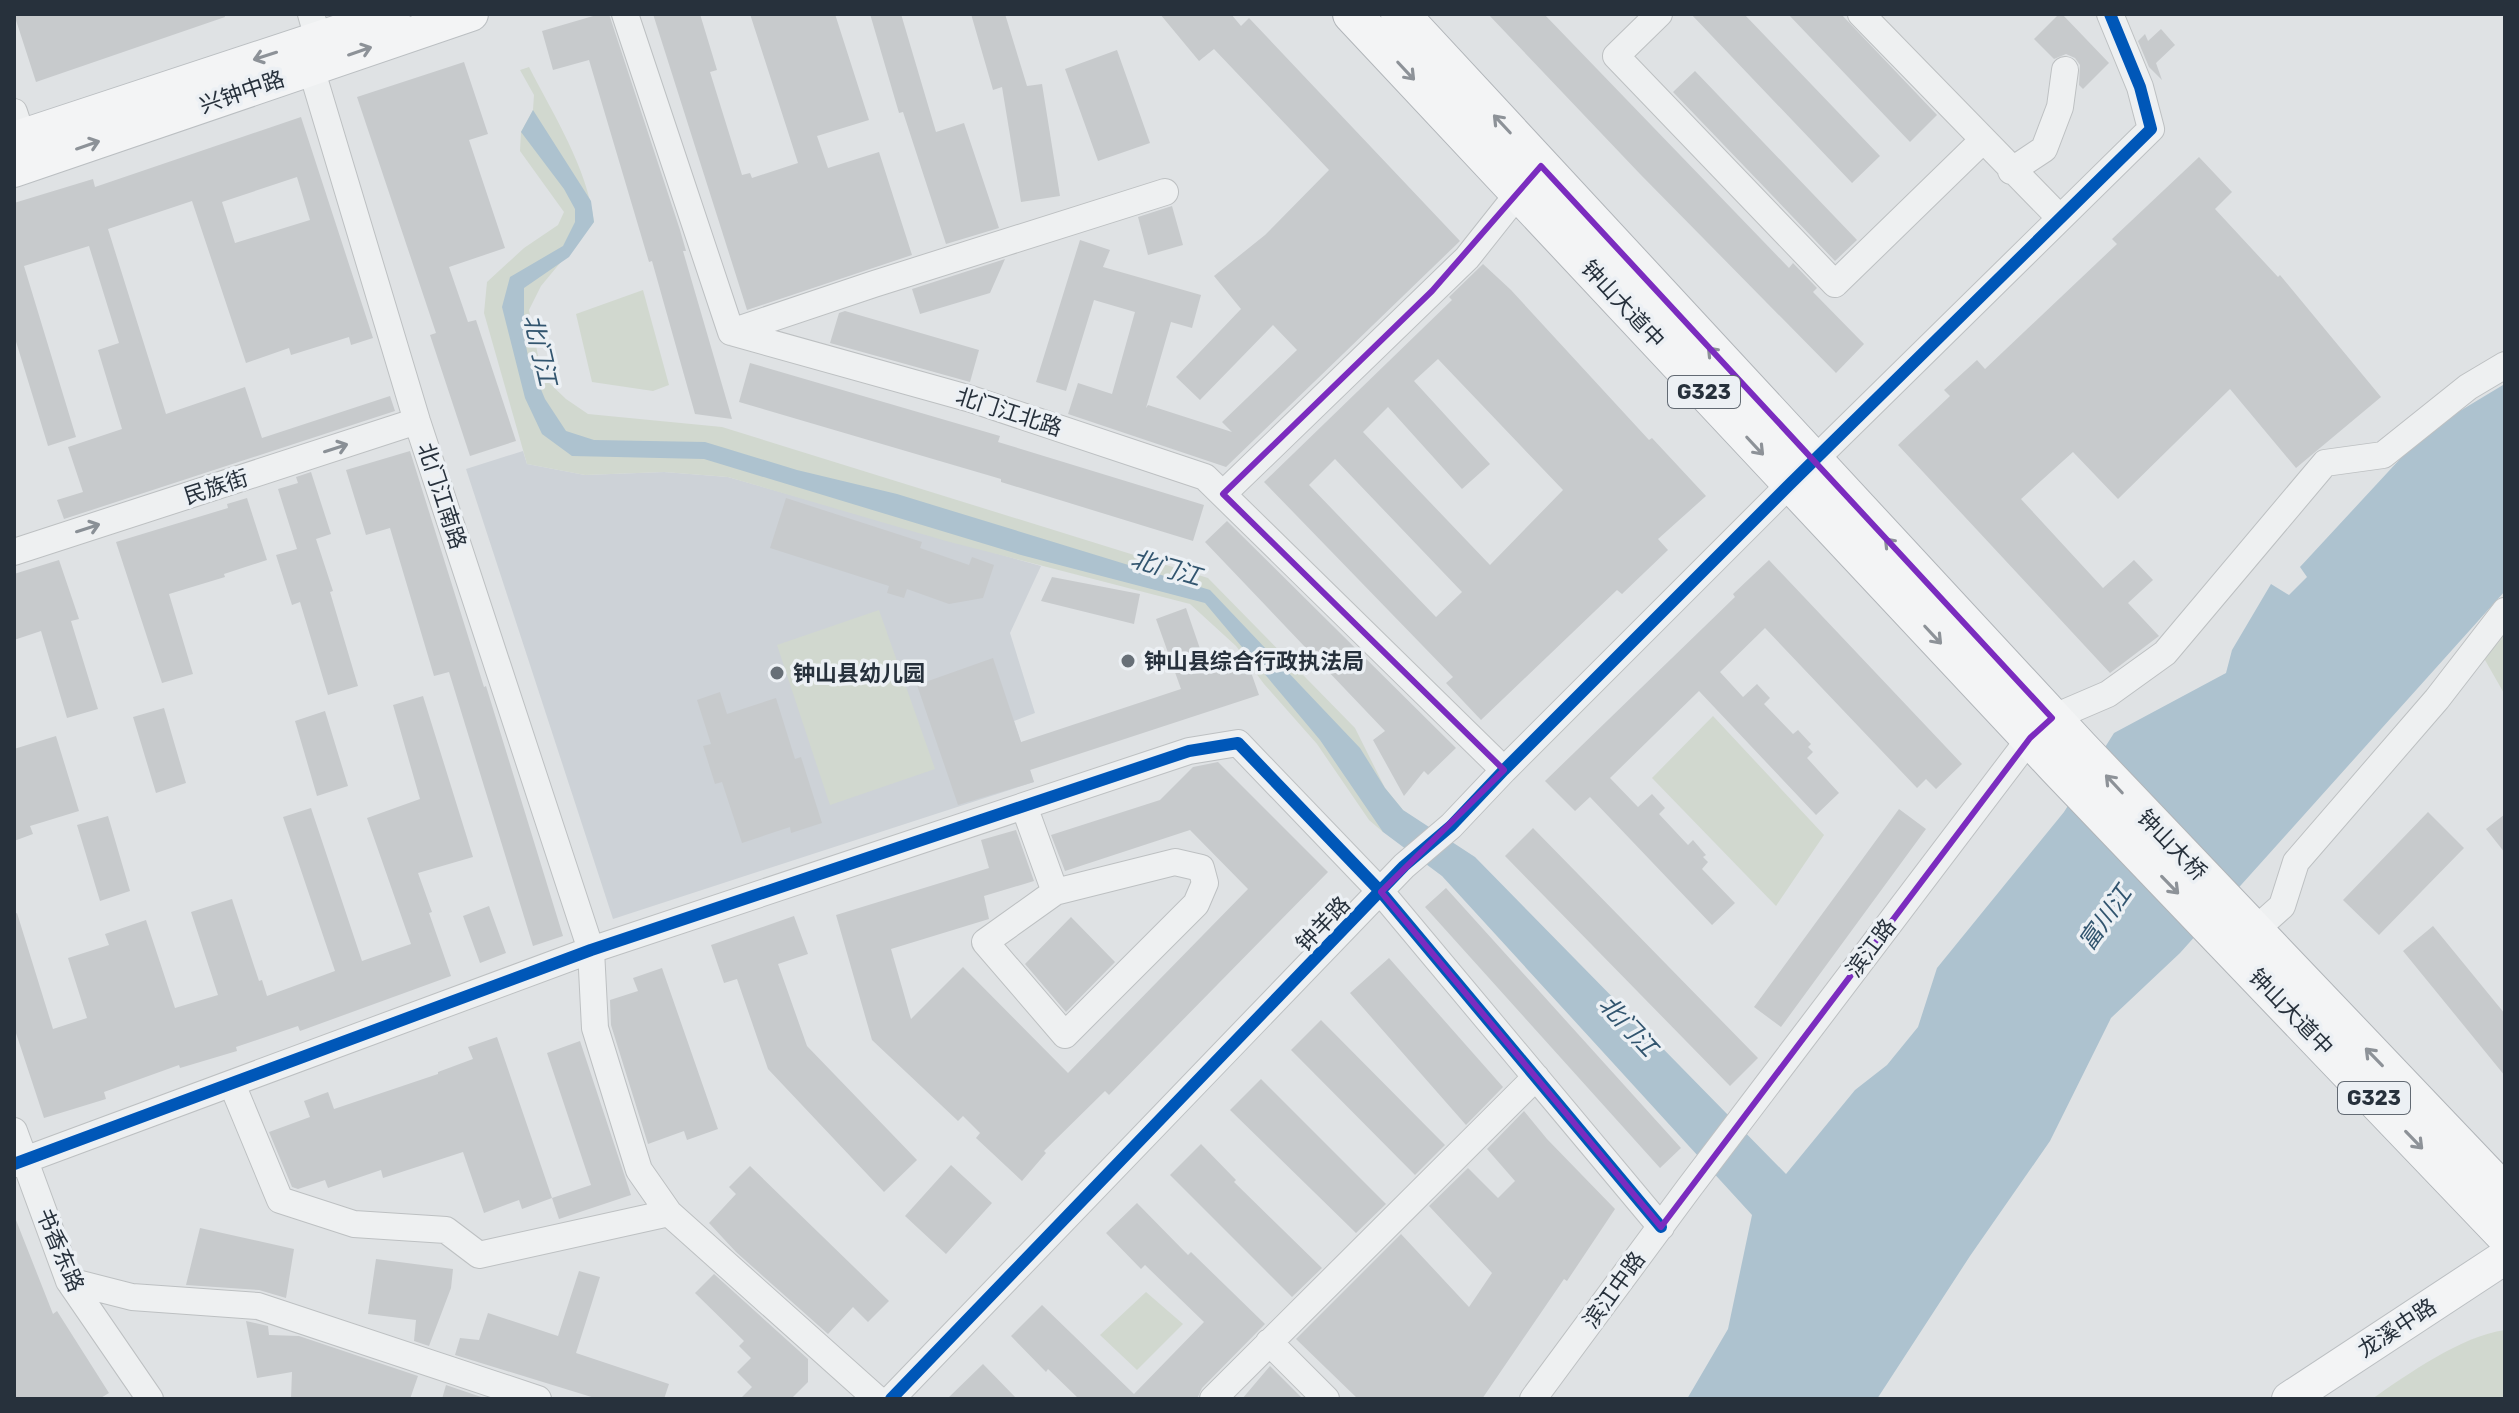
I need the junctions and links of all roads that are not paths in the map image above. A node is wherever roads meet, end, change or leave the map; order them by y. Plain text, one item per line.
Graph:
1 (393, 14) edge
2 (471, 14) edge
3 (625, 14) edge
4 (1352, 14) edge
5 (1400, 14) edge
6 (1659, 14) edge
7 (1861, 14) edge
8 (2110, 14) edge
9 (313, 40) edge
10 (2065, 70) dead end
11 (17, 129) edge
12 (1982, 141) junction
13 (14, 170) edge
14 (2011, 171) junction
15 (1530, 179) junction
16 (1165, 192) dead end
17 (2060, 218) junction
18 (731, 332) junction
19 (2505, 365) edge
20 (417, 421) junction
21 (1802, 472) junction
22 (1223, 494) junction
23 (14, 552) edge
24 (2505, 611) edge
25 (2041, 728) junction
26 (2069, 758) joint
27 (1504, 770) junction
28 (1024, 806) junction
29 (1055, 892) junction
30 (1381, 892) junction
31 (2254, 945) junction
32 (591, 950) junction
33 (1536, 1077) junction
34 (232, 1084) junction
35 (14, 1131) edge
36 (19, 1163) edge
37 (1694, 1181) joint
38 (2505, 1194) edge
39 (669, 1213) junction
40 (1661, 1227) junction
41 (2505, 1235) edge
42 (2505, 1257) edge
43 (69, 1281) junction
44 (2505, 1281) edge
45 (1269, 1342) junction
46 (150, 1399) edge
47 (538, 1399) edge
48 (877, 1399) edge
49 (891, 1399) edge
50 (1213, 1399) edge
51 (1326, 1399) edge
52 (1533, 1399) edge
53 (2289, 1399) edge
54 (2325, 1399) edge

1 - 9 main road, 兴钟中路
9 -> 2 main road, 兴钟中路
3 - 18 street
4 -> 15 highway, 钟山大道中 / G323
15 -> 5 highway, 钟山大道中 / G323
6 - 12 street
7 - 12 street
8 - 17 street, 钟羊路
9 -> 11 main road, 兴钟中路
13 -> 9 main road, 兴钟中路
9 - 20 street, 北门江南路
10 - 14 street
12 - 14 street
14 - 17 street
15 - 21 highway, 钟山大道中 / G323
15 - 22 street
16 - 18 street
17 - 21 street, 钟羊路
18 - 22 street, 北门江北路
19 - 25 street
23 -> 20 street, 民族街
20 - 32 street, 北门江南路
21 - 25 highway, 钟山大道中 / G323
21 - 27 street, 钟羊路
22 - 27 street, 北门江北路
24 - 31 street
25 - 26 highway, 钟山大道中 / G323
25 - 37 street, 滨江路
26 - 31 highway, 钟山大桥 / G323
27 - 30 street, 钟羊路
28 - 29 street
28 - 30 street
28 - 32 street
29 - 29 street
30 - 33 street
30 - 49 street, 钟羊路
38 -> 31 highway, 钟山大道中 / G323
31 -> 41 highway, 钟山大道中 / G323
32 - 34 street
32 - 39 street, 北门江南路
33 - 40 street
33 - 45 street
34 - 36 street
34 - 39 street
35 - 36 street, 书香东路
36 - 43 street, 书香东路
37 - 40 street, 滨江中路
39 - 48 street, 北门江南路
40 - 52 street, 滨江中路
42 - 53 main road, 龙溪中路
43 - 46 street, 书香东路
43 - 47 street
44 - 54 main road, 龙溪中路
45 - 50 street
45 - 51 street

